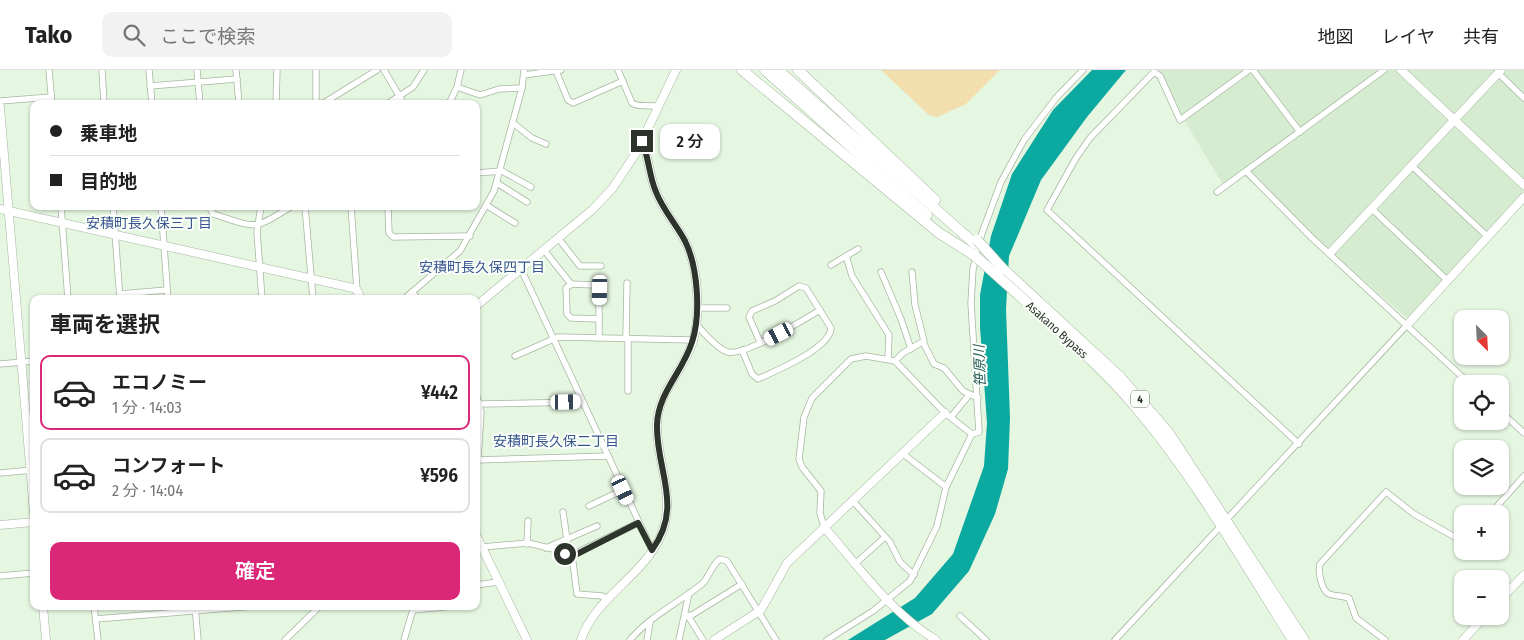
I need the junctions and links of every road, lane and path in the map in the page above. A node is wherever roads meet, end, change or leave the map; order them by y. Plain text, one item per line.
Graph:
1 (49, 70) edge
2 (102, 70) edge
3 (149, 70) edge
4 (197, 70) edge
5 (236, 70) edge
6 (277, 70) edge
7 (316, 70) edge
8 (377, 70) edge
9 (384, 70) edge
10 (424, 70) edge
11 (461, 70) edge
12 (618, 70) edge
13 (676, 70) edge
14 (742, 70) edge
15 (765, 70) edge
16 (778, 70) edge
17 (798, 70) edge
18 (1083, 70) edge
19 (1250, 70) edge
20 (1254, 70) edge
21 (1384, 70) edge
22 (1401, 70) edge
23 (558, 71) edge
24 (524, 72) edge
25 (1499, 72) edge
26 (237, 79) junction
27 (623, 81) junction
28 (198, 82) junction
29 (150, 86) junction
30 (457, 87) junction
31 (522, 88) junction
32 (400, 96) junction
33 (51, 97) junction
34 (1524, 98) edge
35 (51, 100) edge
36 (104, 100) edge
37 (152, 100) edge
38 (200, 100) edge
39 (239, 100) edge
40 (276, 100) edge
41 (316, 100) edge
42 (328, 100) edge
43 (394, 100) edge
44 (402, 100) edge
45 (450, 100) edge
46 (0, 101) edge
47 (0, 107) edge
48 (658, 108) junction
49 (1454, 120) junction
50 (513, 123) junction
51 (1300, 132) junction
52 (642, 141) junction
53 (546, 144) dead end
54 (1411, 165) junction
55 (500, 170) junction
56 (480, 172) edge
57 (1247, 172) junction
58 (496, 183) junction
59 (1524, 185) edge
60 (531, 187) dead end
61 (1217, 192) dead end
62 (1524, 197) edge
63 (527, 202) dead end
64 (486, 205) junction
65 (1371, 208) junction
66 (4, 210) edge
67 (61, 210) edge
68 (113, 210) edge
69 (161, 210) edge
70 (211, 210) edge
71 (260, 210) edge
72 (285, 210) edge
73 (305, 210) edge
74 (351, 210) edge
75 (388, 210) edge
76 (515, 223) dead end
77 (63, 224) junction
78 (258, 226) junction
79 (116, 235) junction
80 (470, 236) junction
81 (1488, 237) junction
82 (558, 238) junction
83 (164, 246) junction
84 (975, 247) junction
85 (858, 249) dead end
86 (544, 250) junction
87 (1330, 253) junction
88 (846, 256) junction
89 (832, 265) dead end
90 (601, 266) dead end
91 (260, 267) junction
92 (521, 269) junction
93 (881, 272) dead end
94 (912, 272) dead end
95 (311, 279) junction
96 (1447, 280) junction
97 (627, 283) dead end
98 (572, 284) junction
99 (167, 290) junction
100 (357, 290) junction
101 (412, 292) junction
102 (68, 295) edge
103 (120, 295) edge
104 (128, 295) edge
105 (168, 295) edge
106 (262, 295) edge
107 (313, 295) edge
108 (359, 295) edge
109 (409, 295) edge
110 (415, 295) edge
111 (1031, 300) junction
112 (480, 303) edge
113 (697, 308) junction
114 (727, 308) dead end
115 (820, 310) junction
116 (599, 319) junction
117 (696, 324) junction
118 (1407, 325) junction
119 (552, 338) junction
120 (599, 338) junction
121 (627, 338) junction
122 (693, 340) junction
123 (760, 342) junction
124 (923, 342) junction
125 (911, 349) junction
126 (742, 350) junction
127 (515, 356) dead end
128 (888, 359) junction
129 (30, 361) edge
130 (895, 361) junction
131 (22, 362) junction
132 (0, 364) edge
133 (1460, 375) edge
134 (628, 391) dead end
135 (969, 394) junction
136 (978, 398) junction
137 (583, 402) junction
138 (480, 404) edge
139 (948, 415) junction
140 (1509, 419) edge
141 (1524, 433) edge
142 (972, 434) junction
143 (1298, 444) junction
144 (30, 448) edge
145 (902, 453) junction
146 (608, 456) junction
147 (480, 460) edge
148 (30, 470) edge
149 (0, 473) edge
150 (1524, 476) edge
151 (946, 487) junction
152 (623, 490) junction
153 (852, 500) junction
154 (1498, 505) edge
155 (589, 506) dead end
156 (563, 512) dead end
157 (528, 521) dead end
158 (30, 522) edge
159 (638, 523) junction
160 (1223, 523) junction
161 (0, 525) edge
162 (597, 526) dead end
163 (824, 527) junction
164 (1454, 536) edge
165 (885, 537) junction
166 (566, 540) junction
167 (480, 543) edge
168 (527, 544) junction
169 (482, 547) junction
170 (546, 548) junction
171 (652, 550) junction
172 (572, 555) junction
173 (856, 563) junction
174 (30, 574) edge
175 (1524, 574) edge
176 (914, 575) junction
177 (0, 576) edge
178 (498, 582) junction
179 (480, 584) edge
180 (742, 584) junction
181 (1509, 590) edge
182 (689, 593) junction
183 (608, 599) junction
184 (887, 599) junction
185 (43, 610) edge
186 (95, 610) edge
187 (185, 610) edge
188 (195, 610) edge
189 (316, 610) edge
190 (412, 610) edge
191 (759, 612) junction
192 (687, 616) junction
193 (960, 616) dead end
194 (96, 619) junction
195 (650, 622) junction
196 (1477, 625) edge
197 (46, 640) edge
198 (98, 640) edge
199 (198, 640) edge
200 (285, 640) edge
201 (404, 640) edge
202 (527, 640) edge
203 (581, 640) edge
204 (630, 640) edge
205 (647, 640) edge
206 (679, 640) edge
207 (703, 640) edge
208 (714, 640) edge
209 (776, 640) edge
210 (826, 640) edge
211 (936, 640) edge
212 (986, 640) edge
213 (1115, 640) edge
214 (1292, 640) edge
215 (1304, 640) edge
216 (1385, 640) edge
217 (1463, 640) edge

1 - 33 street
2 - 36 street
3 - 29 street
4 - 28 street
5 - 26 street
6 - 40 street
7 - 41 street
8 - 42 street
9 - 32 street
10 - 32 street
11 - 30 street
12 - 27 street
13 - 48 street
14 - 84 highway
15 - 84 highway, Asakano Bypass / 4
16 - 84 highway, Asakano Bypass / 4
17 - 84 highway
18 - 136 street
19 - 143 street
20 - 51 street
21 - 51 street
22 - 49 street
23 - 24 street
23 - 27 street
24 - 31 street
25 - 34 street
25 - 49 street
26 - 28 street
26 - 39 street
27 - 48 street
28 - 29 street
28 - 38 street
29 - 37 street
30 - 31 street
30 - 45 street
31 - 50 street
32 - 43 street
32 - 44 street
33 - 35 street
33 - 46 street
47 - 66 street
48 - 52 street
49 - 54 street
49 - 59 street
50 - 53 street
50 - 55 street
51 - 57 street
52 - 82 street
52 - 113 street
54 - 65 street
54 - 81 street
55 - 56 street
55 - 58 street
55 - 60 street
57 - 61 street
57 - 87 street
58 - 63 street
58 - 64 street
62 - 81 street
64 - 76 street
64 - 80 street
65 - 87 street
65 - 96 street
66 - 77 street
66 - 131 street
67 - 77 street
68 - 79 street
69 - 83 street
70 - 78 street
71 - 78 street
72 - 78 street
73 - 95 street
74 - 100 street
75 - 80 street
77 - 79 street
77 - 102 street
78 - 91 street
79 - 83 street
79 - 103 street
80 - 101 street
81 - 96 street
82 - 86 street
82 - 90 street
83 - 91 street
83 - 99 street
84 - 111 highway, Asakano Bypass / 4, bridge
84 - 111 highway, Asakano Bypass / 4, bridge
85 - 88 street
86 - 92 street
86 - 98 street
87 - 118 street
88 - 89 street
88 - 128 street
91 - 95 street
91 - 106 street
92 - 112 street
92 - 119 street
93 - 125 street
94 - 124 street
95 - 100 street
95 - 107 street
96 - 118 street
97 - 121 street
98 - 116 street
98 - 116 street
99 - 104 street
99 - 105 street
100 - 108 street
101 - 109 street
101 - 110 street
111 - 160 highway, Asakano Bypass / 4
113 - 114 street
113 - 117 street
115 - 123 street
115 - 123 street
115 - 126 street
116 - 120 street
117 - 122 street
117 - 126 street
118 - 133 street
118 - 143 street
119 - 120 street
119 - 127 street
119 - 137 street
120 - 121 street
121 - 122 street
121 - 134 street
122 - 171 street
123 - 126 street
124 - 125 street
124 - 135 street
125 - 130 street
128 - 130 street
128 - 163 street
129 - 131 street
130 - 139 street
131 - 132 street
131 - 144 street
135 - 136 street
135 - 139 street
136 - 142 street
137 - 138 street
137 - 146 street
139 - 142 street
139 - 145 street
140 - 141 street
142 - 151 street
143 - 160 street
145 - 151 street
145 - 153 street
146 - 147 street
146 - 152 street
148 - 149 street
150 - 154 street
151 - 176 street
152 - 155 street
152 - 159 street
153 - 163 street
153 - 165 street
156 - 166 street
157 - 168 street
158 - 161 street
159 - 171 street
159 - 172 street
160 - 213 street
160 - 214 highway, Asakano Bypass / 4
160 - 215 highway, Asakano Bypass / 4
162 - 166 street
163 - 173 street
163 - 191 street
164 - 216 street
165 - 173 street
165 - 176 street
166 - 170 street
167 - 169 street
168 - 169 street
168 - 170 street
169 - 178 street
170 - 172 street
171 - 183 street
172 - 183 street
173 - 184 street
174 - 177 street
175 - 181 street
176 - 184 street
178 - 179 street
178 - 202 street
180 - 182 street
180 - 191 street
180 - 192 street
182 - 192 street
182 - 195 street
183 - 203 street
184 - 210 street
184 - 211 street
185 - 197 street
186 - 194 street
187 - 194 street
188 - 199 street
189 - 200 street
190 - 201 street
191 - 208 street
191 - 209 street
192 - 206 street
192 - 207 street
193 - 212 street
194 - 198 street
195 - 204 street
195 - 205 street
196 - 217 street

